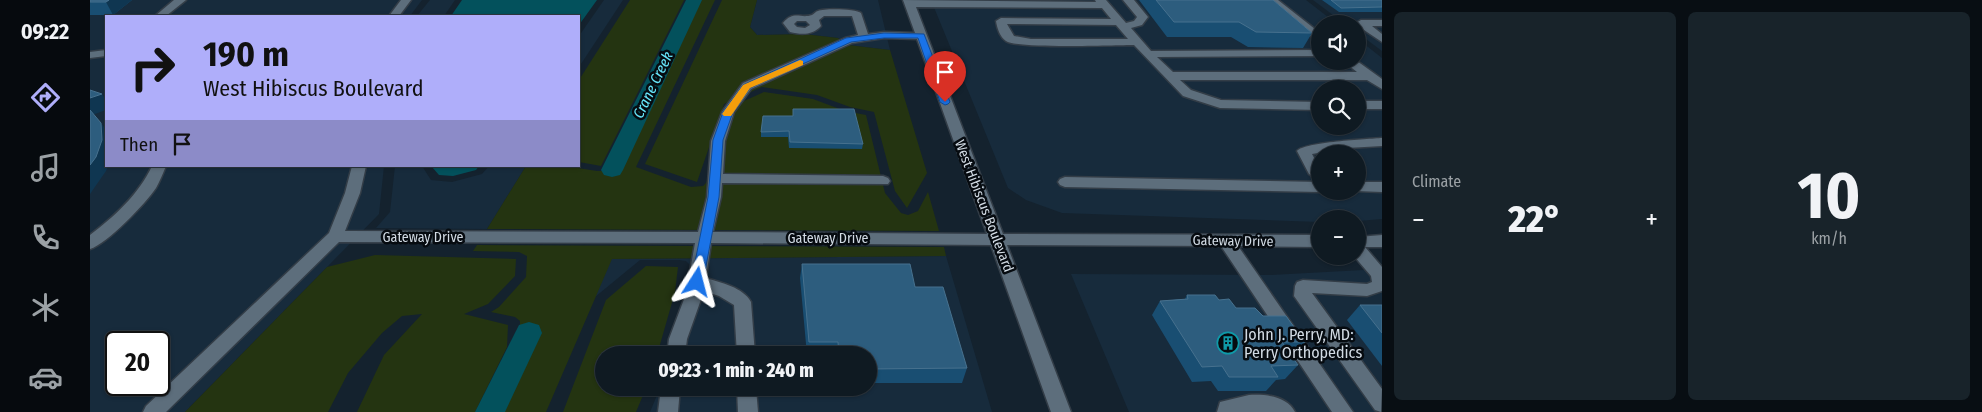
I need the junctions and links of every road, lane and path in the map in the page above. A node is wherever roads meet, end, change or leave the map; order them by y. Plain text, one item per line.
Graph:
1 (181, 0) edge
2 (406, 0) edge
3 (1128, 0) edge
4 (1272, 0) edge
5 (909, 2) edge
6 (1102, 3) edge
7 (161, 15) edge
8 (395, 15) edge
9 (812, 20) dead end
10 (1382, 23) edge
11 (1122, 25) junction
12 (1311, 31) edge
13 (921, 36) junction
14 (864, 38) junction
15 (1382, 39) edge
16 (1137, 42) junction
17 (105, 53) edge
18 (1311, 53) edge
19 (1148, 54) junction
20 (90, 55) edge
21 (1362, 70) edge
22 (1169, 76) junction
23 (1370, 76) junction
24 (1382, 85) edge
25 (1377, 105) edge
26 (1311, 106) edge
27 (1382, 113) edge
28 (1382, 142) edge
29 (1342, 145) edge
30 (1311, 151) edge
31 (1311, 165) edge
32 (159, 167) edge
33 (359, 167) edge
34 (715, 178) junction
35 (883, 182) dead end
36 (1065, 182) dead end
37 (1311, 186) edge
38 (1366, 187) edge
39 (1382, 187) edge
40 (335, 236) junction
41 (704, 238) junction
42 (997, 239) junction
43 (1224, 240) junction
44 (1311, 241) edge
45 (1382, 241) edge
46 (90, 243) edge
47 (1366, 244) edge
48 (1366, 251) edge
49 (1366, 256) edge
50 (1382, 266) edge
51 (697, 282) junction
52 (677, 346) edge
53 (745, 346) edge
54 (1379, 395) edge
55 (670, 396) edge
56 (747, 396) edge
57 (153, 412) edge
58 (668, 412) edge
59 (748, 412) edge
60 (1061, 412) edge
61 (1227, 412) edge
62 (1285, 412) edge
63 (1343, 412) edge

1 - 7 street
2 - 8 street
3 - 11 street
4 - 12 street
5 - 6 street
5 - 13 street, West Hibiscus Boulevard
6 - 11 street
9 - 14 street
10 - 15 street
11 - 16 street
11 - 16 street
13 - 14 street
13 - 42 street, West Hibiscus Boulevard
14 - 34 street
16 - 19 street
17 - 20 street
18 - 19 street
19 - 22 street
21 - 23 street
22 - 23 street
22 - 26 street
23 - 24 street
25 - 27 street
28 - 29 street
30 - 31 street
32 - 46 street
33 - 40 street
34 - 35 street
34 - 41 street
36 - 37 street
38 - 39 street
40 - 41 street, Gateway Drive
40 - 57 street
41 - 42 street, Gateway Drive
41 - 51 street
42 - 43 street, Gateway Drive
42 - 60 street, West Hibiscus Boulevard
43 - 44 street, Gateway Drive
43 - 63 street
45 - 47 street
48 - 50 street
49 - 54 street
51 - 52 street
51 - 53 street
55 - 58 street
56 - 59 street
61 - 62 street

